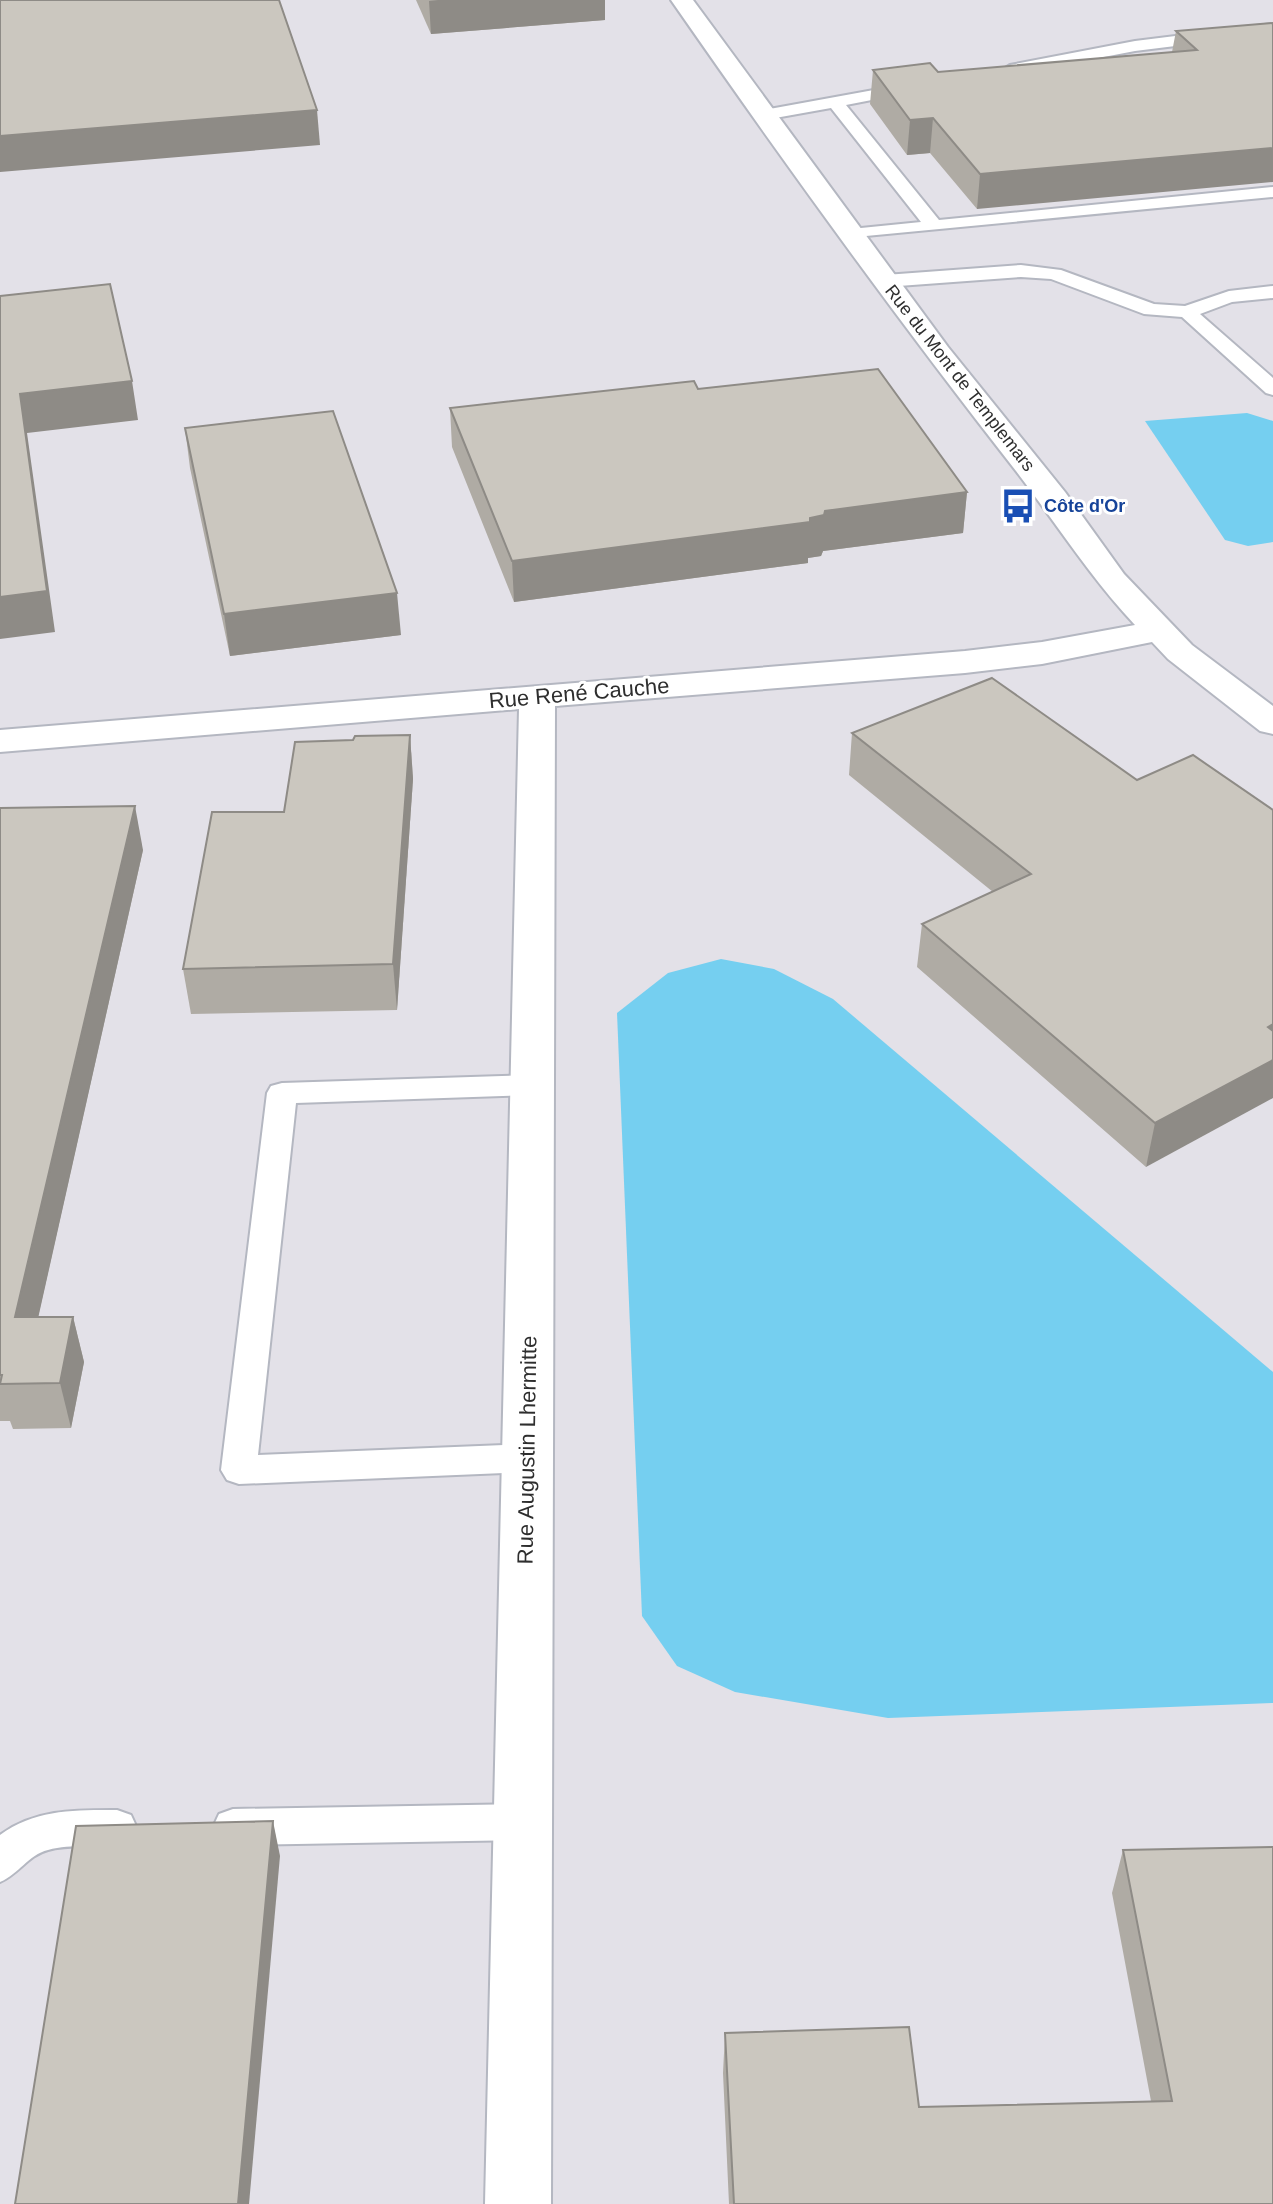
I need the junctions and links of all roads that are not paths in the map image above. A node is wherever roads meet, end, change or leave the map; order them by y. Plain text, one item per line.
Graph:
1 (682, 0) edge
2 (1273, 29) edge
3 (1000, 71) edge
4 (925, 85) edge
5 (835, 102) junction
6 (764, 115) junction
7 (1273, 192) edge
8 (934, 226) junction
9 (851, 234) junction
10 (885, 281) junction
11 (1273, 292) edge
12 (1187, 312) junction
13 (1273, 389) edge
14 (1157, 631) junction
15 (537, 696) junction
16 (1269, 716) edge
17 (0, 741) edge
18 (532, 1085) junction
19 (527, 1458) junction
20 (523, 1822) junction
21 (204, 1827) edge
22 (157, 1828) edge
23 (0, 1863) edge
24 (518, 2204) edge

1 - 6 street, Rue du Mont de Templemars
2 - 3 lane
4 - 5 lane
5 - 6 lane
5 - 8 lane
6 - 9 street, Rue du Mont de Templemars
7 - 8 lane
8 - 9 lane
9 - 10 street, Rue du Mont de Templemars
10 - 12 lane
10 - 14 street, Rue du Mont de Templemars
11 - 12 lane
12 - 13 lane
14 - 15 street, Rue René Cauche
14 - 16 street, Rue du Mont de Templemars
15 - 17 street, Rue René Cauche
15 - 18 street, Rue Augustin Lhermitte
18 - 19 street, Rue Augustin Lhermitte
18 - 19 lane
19 - 20 street, Rue Augustin Lhermitte
20 - 21 lane
20 - 24 street, Rue Augustin Lhermitte
22 - 23 lane

